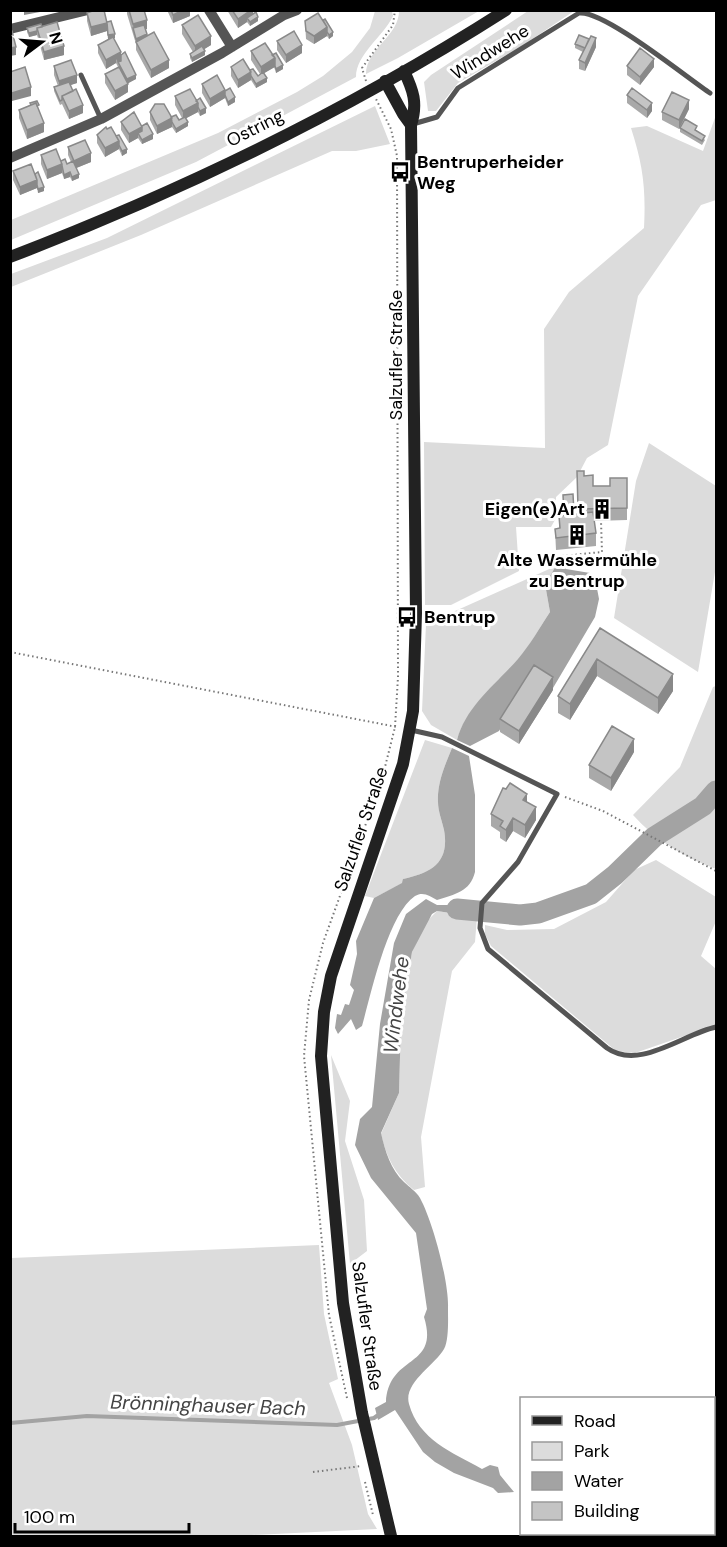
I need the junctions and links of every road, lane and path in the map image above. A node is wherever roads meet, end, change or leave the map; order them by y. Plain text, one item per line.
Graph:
1 (87, 10) edge
2 (209, 10) edge
3 (297, 10) edge
4 (395, 10) edge
5 (506, 10) edge
6 (10, 29) edge
7 (232, 47) junction
8 (404, 71) junction
9 (81, 75) dead end
10 (363, 75) dead end
11 (386, 81) junction
12 (710, 93) dead end
13 (380, 108) dead end
14 (102, 119) junction
15 (411, 125) junction
16 (10, 158) edge
17 (10, 257) edge
18 (601, 521) dead end
19 (562, 556) dead end
20 (10, 652) edge
21 (395, 727) junction
22 (411, 730) junction
23 (557, 794) junction
24 (717, 871) edge
25 (717, 1027) edge
26 (348, 1403) dead end
27 (374, 1464) junction
28 (313, 1472) dead end
29 (601, 1535) edge
30 (391, 1536) edge
31 (583, 1536) edge

1 - 6 street
2 - 7 street
3 - 7 street
4 - 10 path
5 - 8 main road, Ostring
7 - 14 street
8 - 11 main road, Ostring
8 - 15 main road, Salzufler Straße
9 - 14 lane
11 - 15 main road
11 - 17 main road, Ostring
12 - 15 lane, Windwehe
13 - 21 path
14 - 16 street
15 - 22 main road, Salzufler Straße
18 - 19 path
20 - 21 path
21 - 22 path
21 - 26 path
22 - 23 lane
22 - 27 main road, Salzufler Straße
23 - 24 path
23 - 25 lane
27 - 28 path
27 - 30 main road, Salzufler Straße
29 - 31 highway

